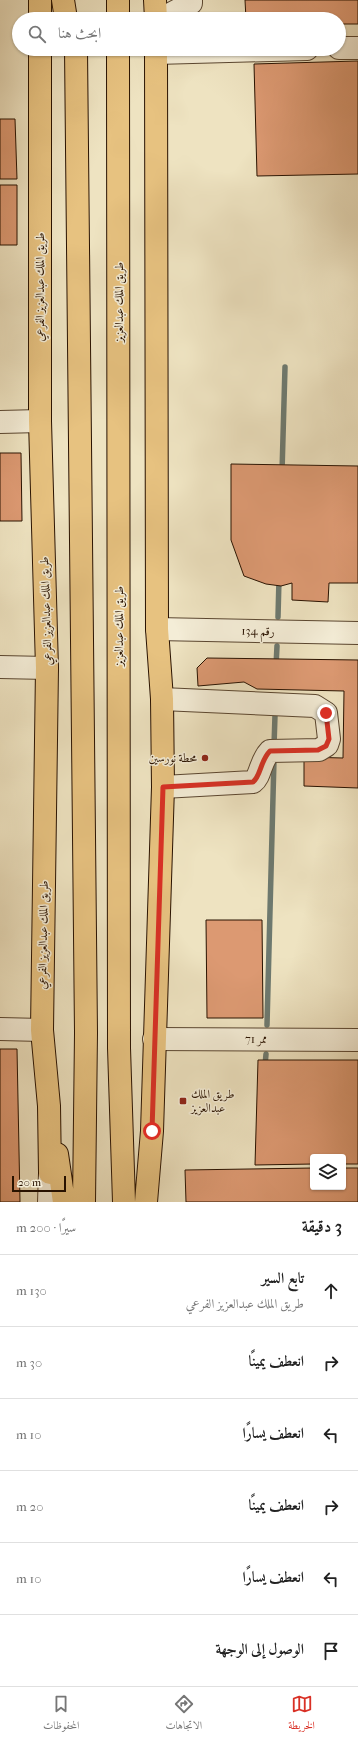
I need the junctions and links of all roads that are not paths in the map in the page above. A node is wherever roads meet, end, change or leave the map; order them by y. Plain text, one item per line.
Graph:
1 (40, 0) edge
2 (63, 0) edge
3 (75, 0) edge
4 (118, 0) edge
5 (155, 0) edge
6 (191, 0) edge
7 (40, 12) edge
8 (65, 12) edge
9 (75, 12) edge
10 (118, 12) edge
11 (156, 12) edge
12 (174, 12) edge
13 (346, 48) edge
14 (358, 48) edge
15 (40, 56) edge
16 (71, 56) edge
17 (76, 56) edge
18 (118, 56) edge
19 (156, 56) edge
20 (76, 84) junction
21 (40, 421) junction
22 (0, 422) edge
23 (157, 629) junction
24 (358, 633) edge
25 (0, 666) edge
26 (47, 668) junction
27 (162, 699) junction
28 (163, 787) junction
29 (0, 1029) edge
30 (42, 1030) junction
31 (154, 1039) junction
32 (358, 1040) edge
33 (49, 1106) junction
34 (152, 1131) junction
35 (50, 1173) joint
36 (49, 1202) edge
37 (64, 1202) edge
38 (84, 1202) edge
39 (124, 1202) edge
40 (146, 1202) edge
41 (158, 1202) edge

1 - 7 main road
2 - 8 main road
3 - 9 main road
4 - 10 main road
5 - 11 main road
6 - 12 street
13 - 14 street
15 - 21 main road, طريق الملك عبدالعزيز الفرعي
16 - 20 main road
17 - 20 main road
18 - 39 main road, طريق الملك عبدالعزيز
19 - 23 main road
20 - 38 main road
21 - 22 street
21 - 26 main road, طريق الملك عبدالعزيز الفرعي
23 - 24 street, رقم 134
23 - 27 main road
25 - 26 street
26 - 30 main road, طريق الملك عبدالعزيز الفرعي
27 - 28 main road
27 - 28 street
28 - 31 main road
29 - 30 street
30 - 33 main road, طريق الملك عبدالعزيز الفرعي
31 - 32 street, ممر 71
31 - 34 main road
33 - 35 main road, طريق الملك عبدالعزيز الفرعي
33 - 37 main road
34 - 40 main road
34 - 41 street
35 - 36 street

